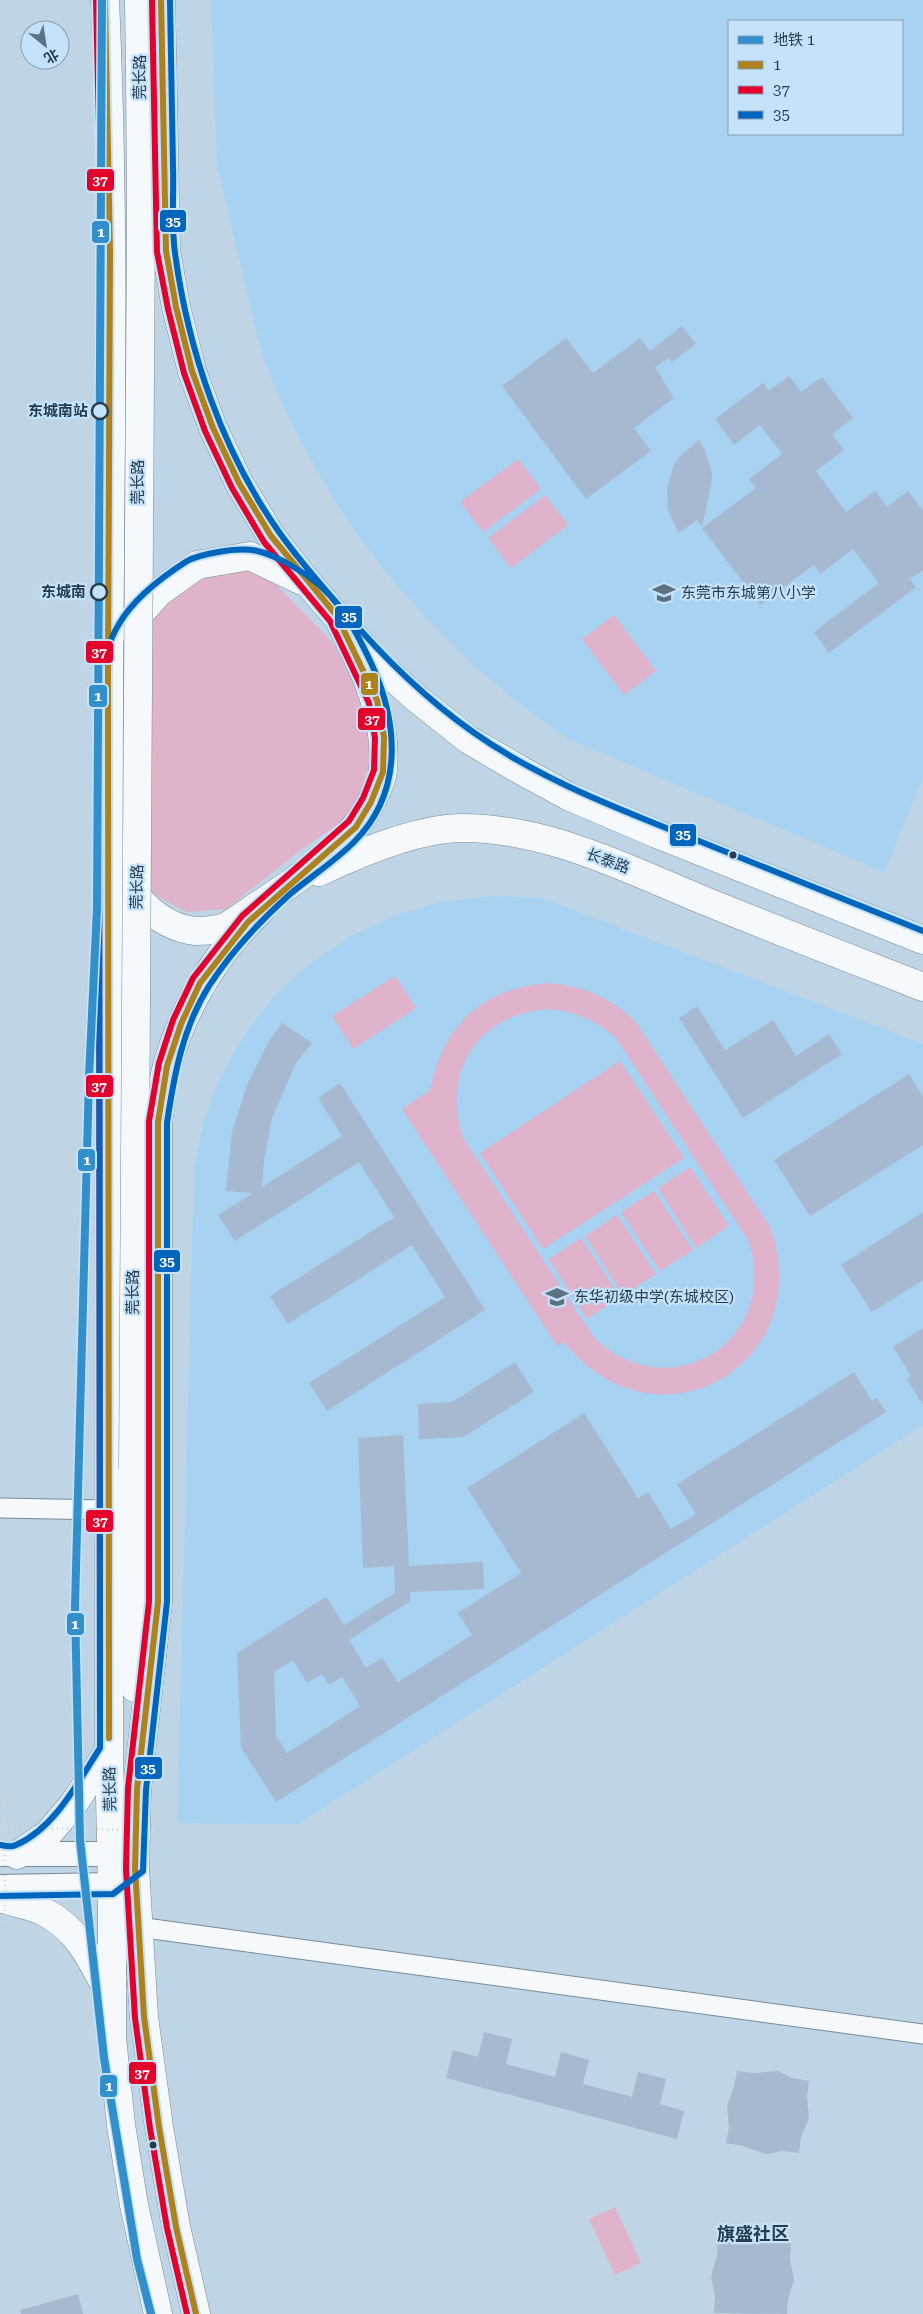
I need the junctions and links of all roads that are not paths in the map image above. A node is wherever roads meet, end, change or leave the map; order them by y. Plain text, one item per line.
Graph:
1 (105, 0) edge
2 (139, 0) edge
3 (161, 0) edge
4 (308, 584) junction
5 (336, 616) junction
6 (108, 673) junction
7 (109, 853) junction
8 (284, 889) junction
9 (923, 940) edge
10 (923, 987) edge
11 (0, 1508) edge
12 (108, 1510) junction
13 (109, 1751) junction
14 (138, 1774) junction
15 (8, 1854) edge
16 (111, 1854) junction
17 (135, 1868) junction
18 (112, 1885) junction
19 (0, 1887) edge
20 (3, 1910) edge
21 (138, 1927) junction
22 (110, 1996) junction
23 (923, 2034) edge
24 (158, 2314) edge
25 (196, 2314) edge

1 - 6 main road, 莞长路
2 - 14 main road, 莞长路, bridge
3 - 4 main road, 莞长路
4 - 5 main road, 莞长路
4 - 6 main road
5 - 8 main road
5 - 9 main road
6 - 7 main road, 莞长路
7 - 8 main road
7 - 12 main road, 莞长路
8 - 10 main road, 长泰路
8 - 14 main road, 莞长路
11 - 12 street
12 - 13 main road, 莞长路
13 - 15 main road
13 - 16 main road, 莞长路
14 - 17 main road, 莞长路
15 - 16 street
16 - 17 street
16 - 18 main road, 莞长路
17 - 18 street
17 - 21 main road, 莞长路
18 - 19 street
18 - 22 main road, 莞长路
20 - 22 main road
21 - 23 street
21 - 25 main road, 莞长路
22 - 24 main road, 莞长路

